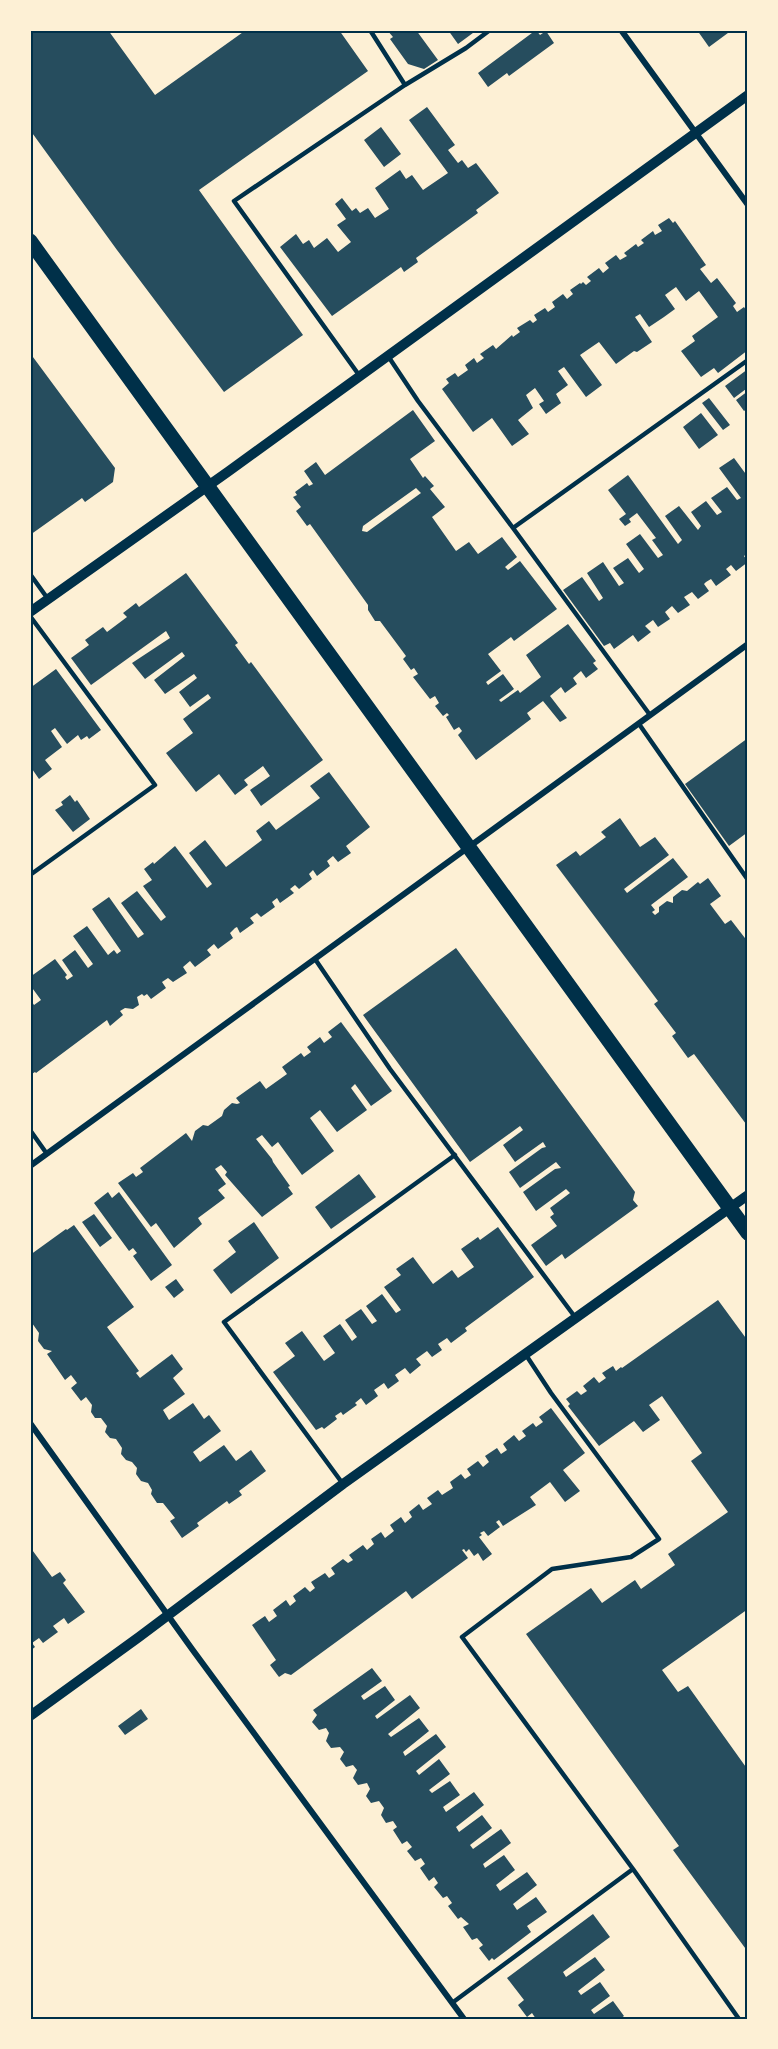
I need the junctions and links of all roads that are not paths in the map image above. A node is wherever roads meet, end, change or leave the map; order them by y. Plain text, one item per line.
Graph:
1 (370, 30) edge
2 (490, 30) edge
3 (621, 30) edge
4 (405, 85) junction
5 (748, 95) edge
6 (695, 132) junction
7 (748, 205) edge
8 (30, 241) edge
9 (388, 356) junction
10 (748, 360) edge
11 (360, 376) junction
12 (207, 485) junction
13 (513, 528) junction
14 (30, 574) edge
15 (48, 599) junction
16 (30, 612) edge
17 (30, 616) edge
18 (748, 644) edge
19 (650, 715) junction
20 (639, 724) junction
21 (469, 848) junction
22 (30, 874) edge
23 (748, 880) edge
24 (315, 959) junction
25 (30, 1130) edge
26 (47, 1154) junction
27 (455, 1155) junction
28 (30, 1166) edge
29 (748, 1195) edge
30 (730, 1208) junction
31 (748, 1233) edge
32 (575, 1317) junction
33 (525, 1353) junction
34 (30, 1423) edge
35 (343, 1484) junction
36 (168, 1615) junction
37 (30, 1716) edge
38 (633, 1869) junction
39 (452, 2003) junction
40 (464, 2019) edge
41 (739, 2019) edge

1 - 4 lane
2 - 4 lane
3 - 6 street
4 - 11 lane
5 - 6 street
6 - 7 street
6 - 9 street
8 - 12 main road
9 - 11 street
9 - 13 lane
10 - 13 lane
11 - 12 street
12 - 15 street
12 - 21 main road
13 - 19 lane
14 - 15 lane
15 - 16 street
17 - 22 lane
18 - 19 street
19 - 20 street
20 - 21 street
20 - 23 lane
21 - 24 street
21 - 30 main road
24 - 26 street
24 - 27 lane
25 - 26 lane
26 - 28 street
27 - 32 lane
27 - 35 lane
29 - 30 street
30 - 31 main road
30 - 32 street
32 - 33 street
33 - 35 street
33 - 38 lane
34 - 36 street
35 - 36 street
36 - 37 street
36 - 39 street
38 - 39 lane
38 - 41 lane
39 - 40 street

